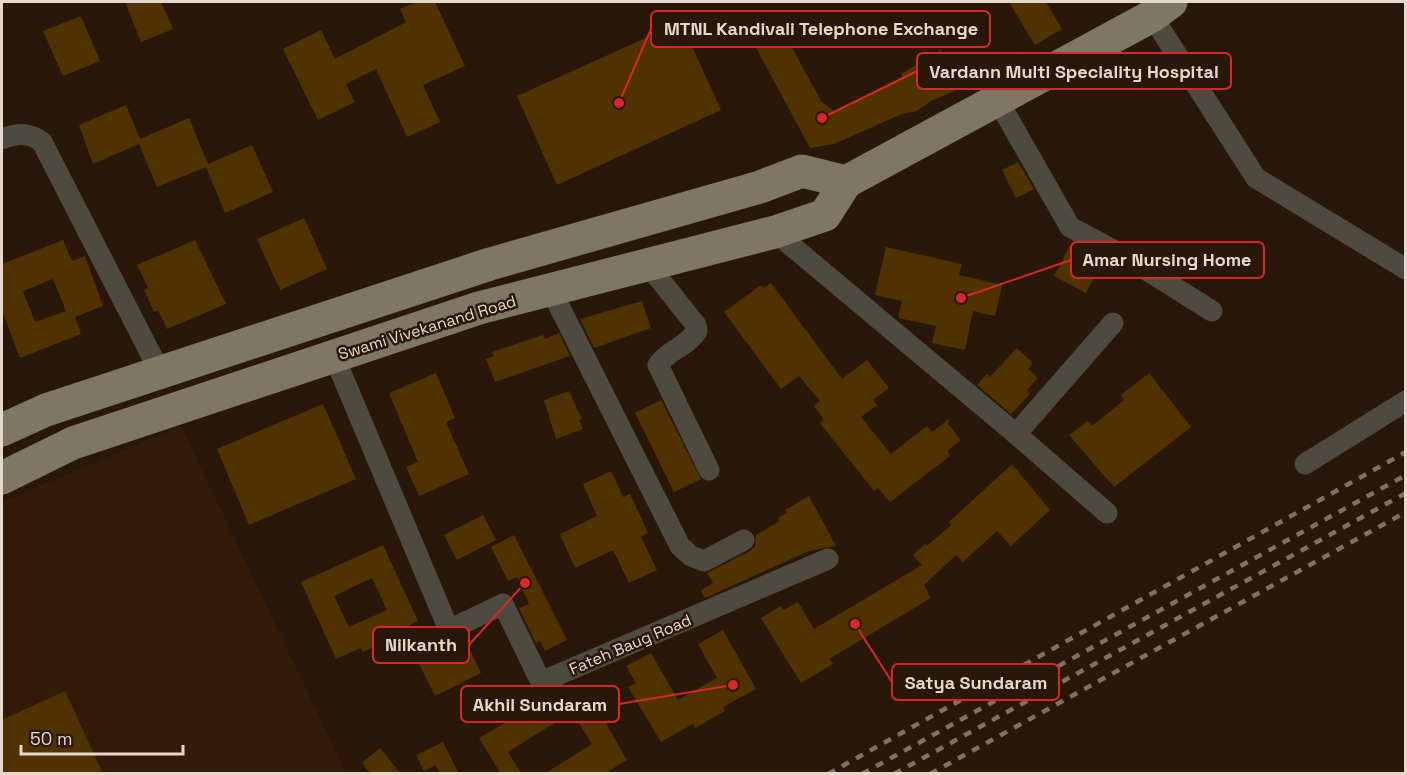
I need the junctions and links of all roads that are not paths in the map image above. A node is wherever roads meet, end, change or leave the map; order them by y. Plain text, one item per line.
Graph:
1 (1161, 9) edge
2 (998, 99) junction
3 (2, 139) edge
4 (846, 182) junction
5 (775, 232) junction
6 (648, 265) junction
7 (1406, 269) edge
8 (551, 290) junction
9 (1212, 311) dead end
10 (1113, 323) dead end
11 (334, 356) junction
12 (160, 372) junction
13 (1406, 400) edge
14 (2, 430) edge
15 (1016, 434) junction
16 (1305, 464) dead end
17 (709, 470) dead end
18 (2, 478) edge
19 (1107, 513) dead end
20 (744, 540) dead end
21 (828, 559) dead end

1 - 2 main road, Swami Vivekanand Road
1 - 7 street
2 - 4 main road, Swami Vivekanand Road
2 - 9 street
3 - 12 street
4 - 5 main road, Swami Vivekanand Road
4 - 12 main road
5 - 6 main road, Swami Vivekanand Road
5 - 15 street
6 - 8 main road, Swami Vivekanand Road
6 - 17 street
8 - 11 main road, Swami Vivekanand Road
8 - 20 street
10 - 15 street
11 - 18 main road, Swami Vivekanand Road
11 - 21 street, Fateh Baug Road
12 - 14 main road
13 - 16 street
15 - 19 street

